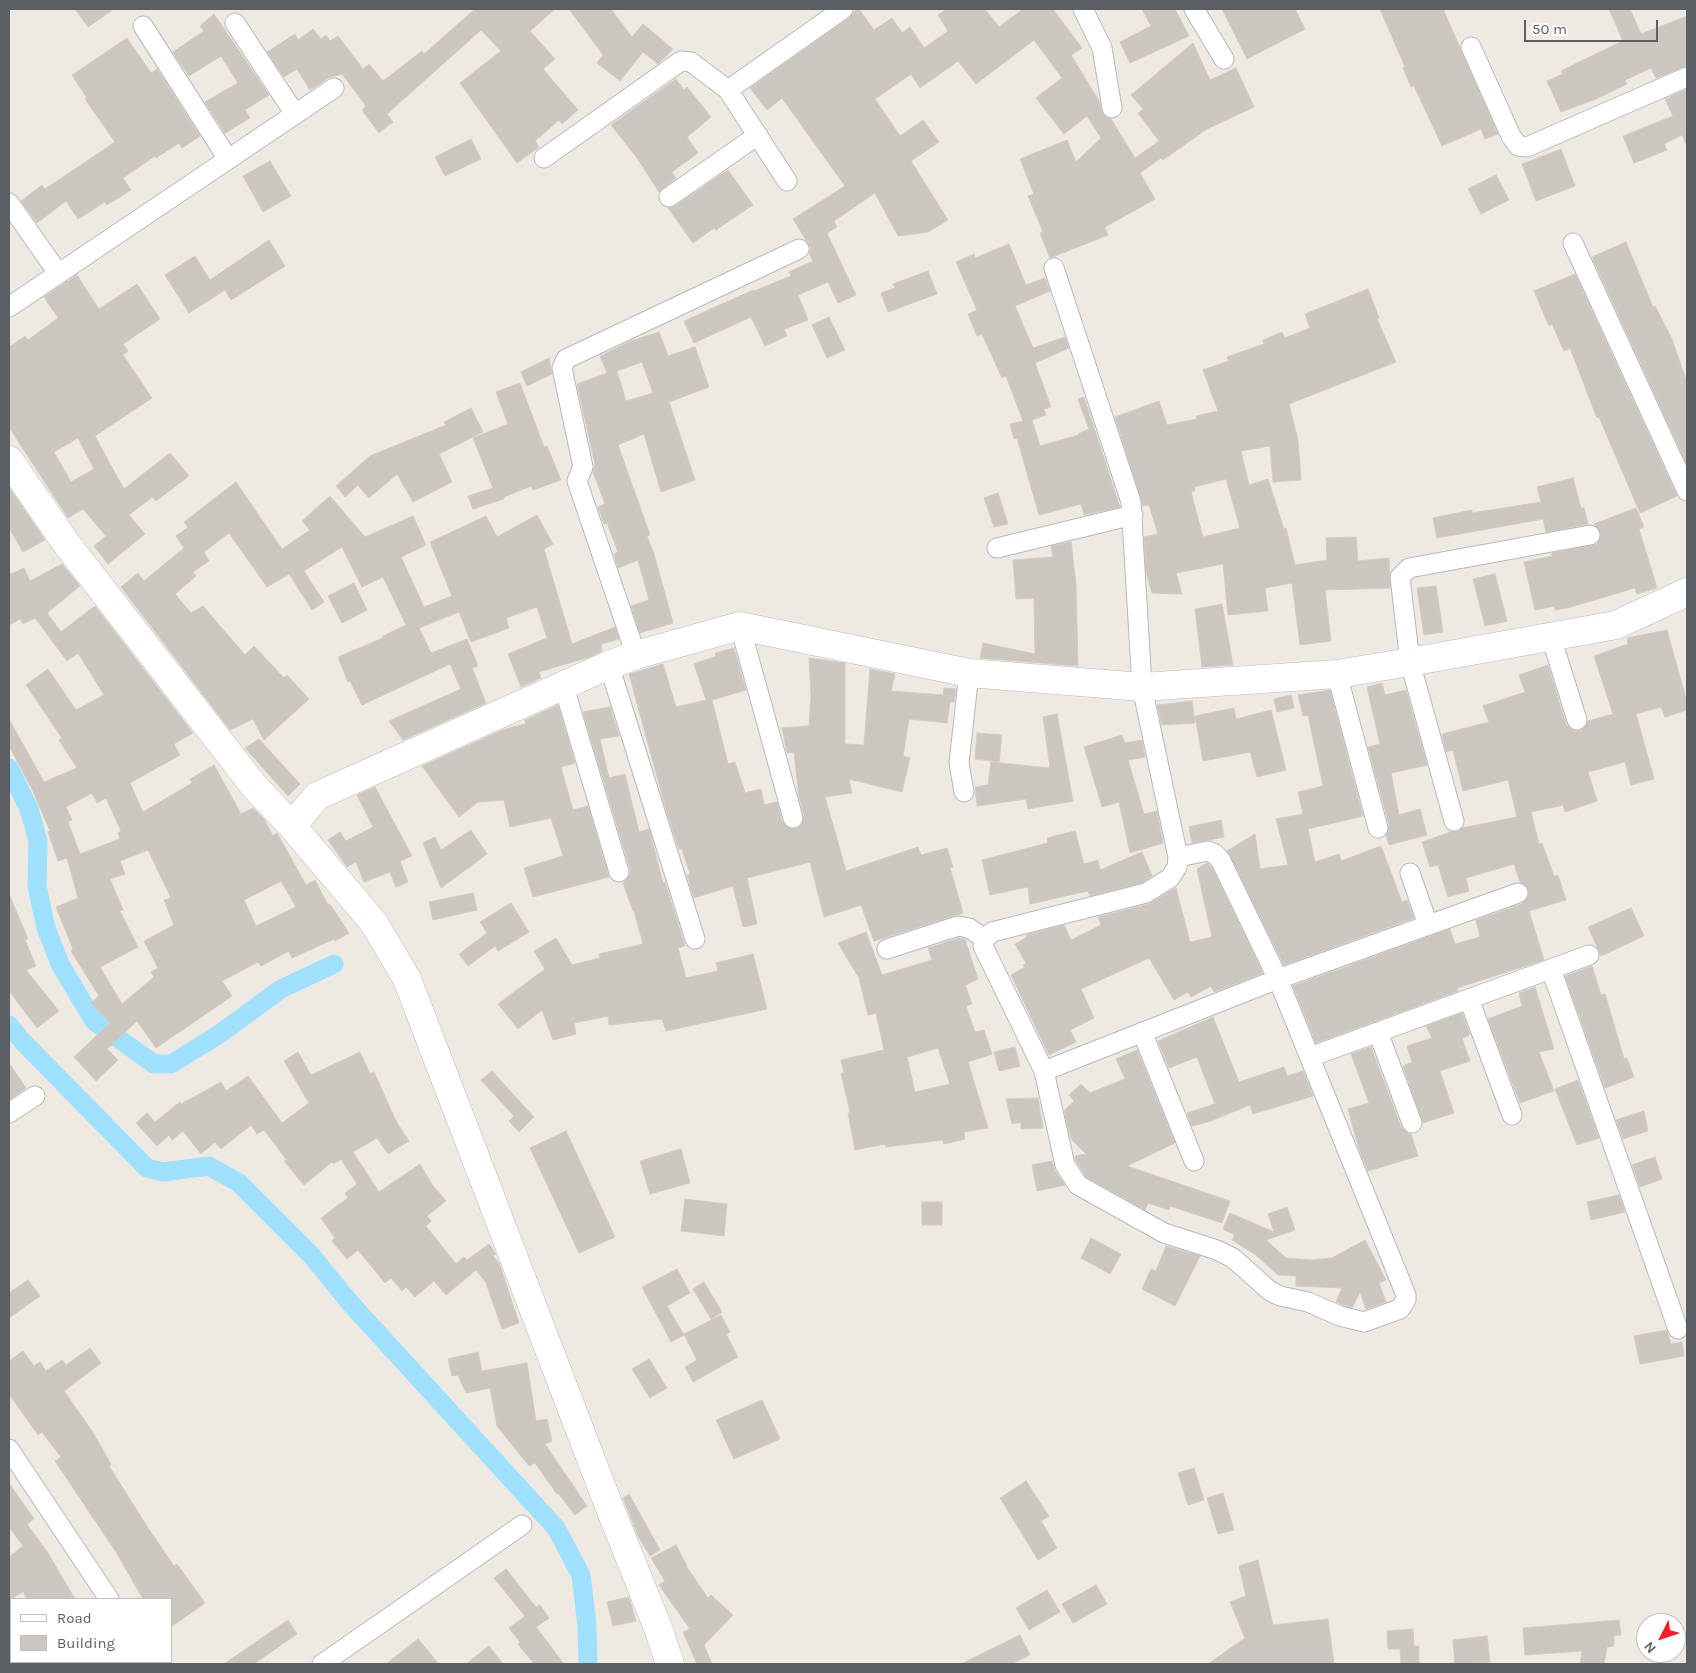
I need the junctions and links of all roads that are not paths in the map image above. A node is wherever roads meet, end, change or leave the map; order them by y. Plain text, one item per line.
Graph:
1 (843, 9) edge
2 (1083, 9) edge
3 (1194, 9) edge
4 (235, 23) dead end
5 (143, 26) dead end
6 (1471, 47) dead end
7 (1224, 59) dead end
8 (1687, 77) edge
9 (334, 88) dead end
10 (728, 90) junction
11 (1112, 108) dead end
12 (295, 114) junction
13 (758, 135) junction
14 (544, 158) dead end
15 (228, 160) junction
16 (787, 180) dead end
17 (669, 197) dead end
18 (9, 203) edge
19 (1573, 243) dead end
20 (799, 249) dead end
21 (1054, 268) dead end
22 (58, 274) junction
23 (9, 307) edge
24 (9, 460) edge
25 (1687, 491) edge
26 (1132, 515) junction
27 (1590, 535) dead end
28 (998, 548) dead end
29 (1687, 592) edge
30 (740, 626) junction
31 (1551, 637) junction
32 (636, 655) junction
33 (1410, 662) junction
34 (609, 665) junction
35 (969, 673) junction
36 (1337, 674) junction
37 (564, 687) junction
38 (1142, 687) junction
39 (1577, 720) dead end
40 (964, 792) dead end
41 (793, 818) dead end
42 (1454, 821) dead end
43 (292, 826) junction
44 (1378, 828) dead end
45 (1178, 856) junction
46 (619, 872) dead end
47 (1410, 872) dead end
48 (1518, 892) dead end
49 (1428, 925) junction
50 (985, 938) junction
51 (695, 939) dead end
52 (887, 949) dead end
53 (1589, 955) dead end
54 (1551, 969) junction
55 (1278, 979) junction
56 (1469, 999) junction
57 (1142, 1032) junction
58 (1378, 1032) junction
59 (1310, 1057) junction
60 (1044, 1071) junction
61 (35, 1096) dead end
62 (9, 1113) edge
63 (1512, 1115) dead end
64 (1412, 1123) dead end
65 (1194, 1161) dead end
66 (1678, 1329) dead end
67 (9, 1449) edge
68 (522, 1525) dead end
69 (108, 1598) edge
70 (322, 1664) edge
71 (670, 1664) edge

1 - 10 street
2 - 11 street
3 - 7 street
4 - 12 street
5 - 15 street
6 - 8 street
9 - 12 street
10 - 13 street
10 - 14 street
12 - 15 street
13 - 16 street
13 - 17 street
15 - 22 street
18 - 22 street
19 - 25 street
20 - 32 street
21 - 26 street
22 - 23 street
24 - 43 main road
26 - 28 street
26 - 38 street
27 - 33 street
29 - 31 main road
30 - 32 main road
30 - 35 main road
30 - 41 street
31 - 33 main road
31 - 39 street
32 - 34 main road
33 - 36 main road
33 - 42 street
34 - 37 main road
34 - 51 street
35 - 38 main road
35 - 40 street
36 - 38 main road
36 - 44 street
37 - 43 main road
37 - 46 street
38 - 45 street
43 - 71 main road
45 - 50 street
45 - 55 street
47 - 49 street
48 - 49 street
49 - 55 street
50 - 52 street
50 - 60 street
53 - 54 street
54 - 56 street
54 - 66 street
55 - 57 street
55 - 59 street
56 - 58 street
56 - 63 street
57 - 60 street
57 - 65 street
58 - 59 street
58 - 64 street
59 - 60 street
61 - 62 street
67 - 69 street
68 - 70 street

